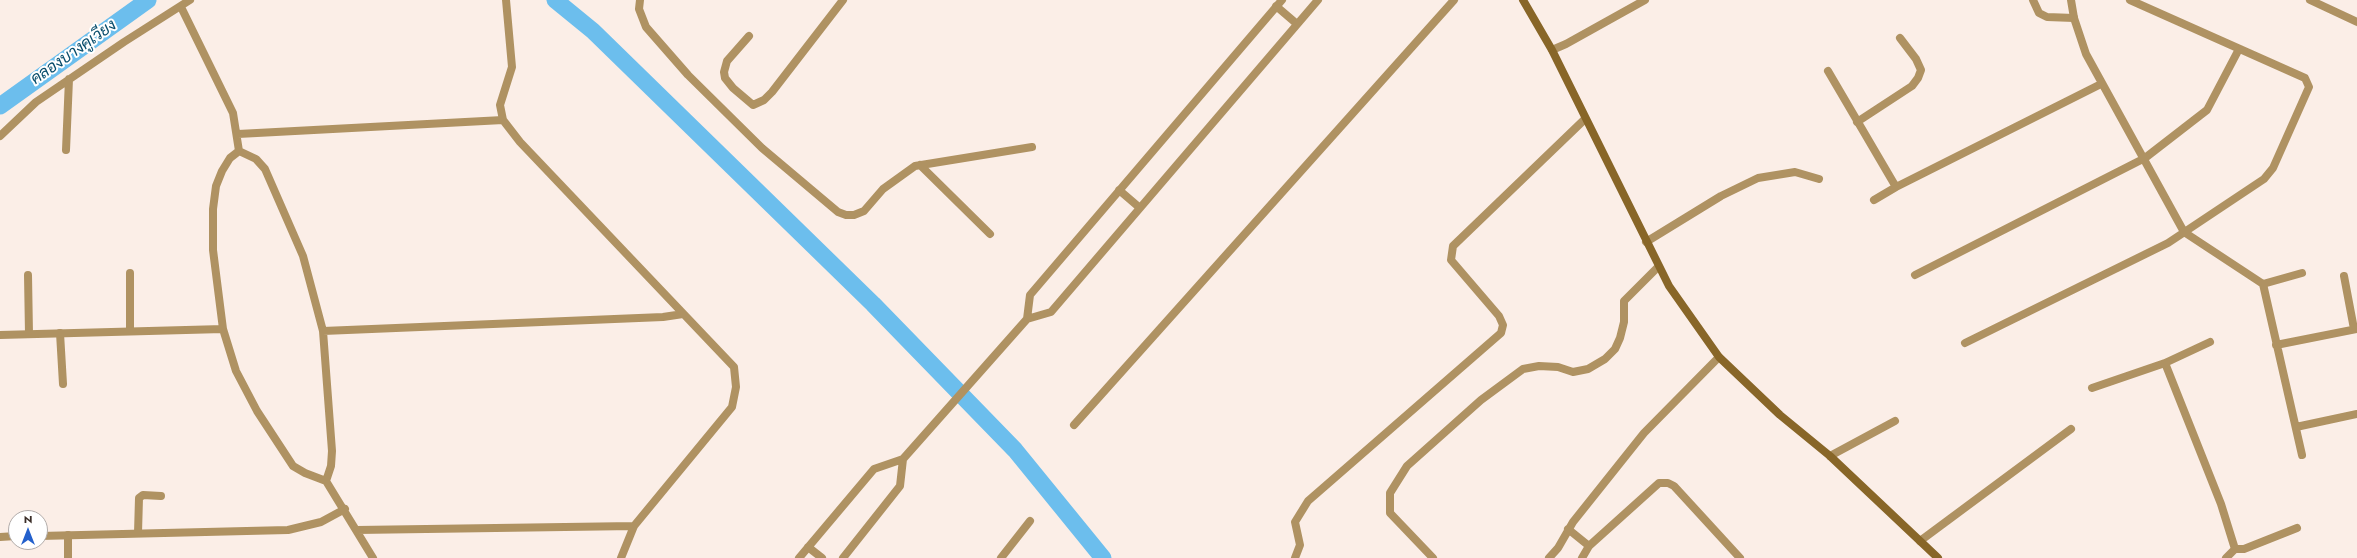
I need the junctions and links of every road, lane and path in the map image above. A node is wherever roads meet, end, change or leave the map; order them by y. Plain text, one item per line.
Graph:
1 (190, 0) edge
2 (506, 0) edge
3 (640, 0) edge
4 (843, 0) edge
5 (1282, 0) edge
6 (1318, 0) edge
7 (1454, 0) edge
8 (1523, 0) edge
9 (1645, 0) edge
10 (2033, 0) edge
11 (2071, 0) edge
12 (2130, 0) edge
13 (2310, 0) edge
14 (1276, 6) junction
15 (181, 7) junction
16 (2074, 18) junction
17 (2357, 22) edge
18 (1297, 24) junction
19 (749, 36) dead end
20 (1900, 38) dead end
21 (2239, 49) junction
22 (1552, 50) junction
23 (1828, 71) dead end
24 (69, 80) junction
25 (2101, 84) junction
26 (1585, 119) junction
27 (503, 120) junction
28 (1857, 122) junction
29 (238, 134) junction
30 (0, 136) edge
31 (1032, 147) dead end
32 (66, 150) dead end
33 (239, 151) junction
34 (2145, 158) junction
35 (920, 165) junction
36 (1819, 179) dead end
37 (1896, 187) junction
38 (1119, 190) junction
39 (1874, 200) dead end
40 (1140, 208) junction
41 (2184, 232) junction
42 (990, 234) dead end
43 (1646, 242) junction
44 (1658, 267) junction
45 (130, 273) dead end
46 (2302, 273) dead end
47 (28, 275) dead end
48 (1915, 275) dead end
49 (2344, 276) dead end
50 (2263, 284) junction
51 (684, 314) junction
52 (1027, 319) junction
53 (223, 329) junction
54 (2355, 329) edge
55 (130, 331) junction
56 (323, 331) junction
57 (60, 333) junction
58 (29, 334) junction
59 (0, 335) edge
60 (2210, 342) dead end
61 (1965, 343) dead end
62 (2276, 345) junction
63 (1719, 357) junction
64 (2166, 363) junction
65 (63, 384) dead end
66 (2092, 388) dead end
67 (2357, 414) edge
68 (1895, 421) dead end
69 (1074, 425) dead end
70 (2296, 427) junction
71 (2071, 429) dead end
72 (2302, 455) dead end
73 (1830, 456) junction
74 (903, 458) junction
75 (326, 481) junction
76 (161, 496) dead end
77 (345, 509) junction
78 (1030, 521) dead end
79 (634, 526) junction
80 (1568, 528) junction
81 (2298, 528) dead end
82 (357, 530) junction
83 (138, 533) junction
84 (68, 535) junction
85 (48, 536) edge
86 (1920, 541) junction
87 (1589, 546) junction
88 (808, 547) junction
89 (2235, 549) junction
90 (68, 558) edge
91 (373, 558) edge
92 (621, 558) edge
93 (799, 558) edge
94 (822, 558) edge
95 (843, 558) edge
96 (1001, 558) edge
97 (1295, 558) edge
98 (1433, 558) edge
99 (1549, 558) edge
100 (1582, 558) edge
101 (1740, 558) edge
102 (1938, 558) edge
103 (2226, 558) edge

1 - 15 street
2 - 27 street
3 - 35 street
4 - 19 street
5 - 14 street
6 - 18 street
7 - 69 street
8 - 22 street
9 - 22 street
10 - 16 street
11 - 16 street
12 - 21 street
13 - 17 street
14 - 18 street
14 - 38 street
15 - 24 street
15 - 29 street
16 - 25 street
18 - 40 street
20 - 28 street
21 - 34 street
21 - 41 street
22 - 26 street
23 - 28 street
24 - 30 street
24 - 32 street
25 - 34 street
25 - 37 street
26 - 43 street
26 - 97 street
27 - 29 street
27 - 51 street
28 - 37 street
29 - 33 street
31 - 35 street
33 - 53 street
33 - 56 street
34 - 41 street
34 - 48 street
35 - 42 street
36 - 43 street
37 - 39 street
38 - 40 street
38 - 52 street
40 - 52 street
41 - 50 street
41 - 61 street
43 - 44 street
44 - 63 street
44 - 98 street
45 - 55 street
46 - 50 street
47 - 58 street
49 - 54 street
50 - 62 street
51 - 56 street
51 - 79 street
52 - 74 street
53 - 55 street
53 - 75 street
54 - 62 street
55 - 57 street
56 - 75 street
57 - 58 street
57 - 65 street
58 - 59 street
60 - 64 street
62 - 70 street
63 - 73 street
63 - 80 street
64 - 66 street
64 - 89 street
67 - 70 street
68 - 73 street
70 - 72 street
71 - 86 street
73 - 86 street
74 - 88 street
74 - 95 street
75 - 77 street
76 - 83 street
77 - 82 street
77 - 83 street
78 - 96 street
79 - 82 street
79 - 92 street
80 - 87 street
80 - 99 street
81 - 89 street
82 - 91 street
83 - 84 street
84 - 85 street
84 - 90 street
86 - 102 street
87 - 100 street
87 - 101 street
88 - 93 street
88 - 94 street
89 - 103 street

